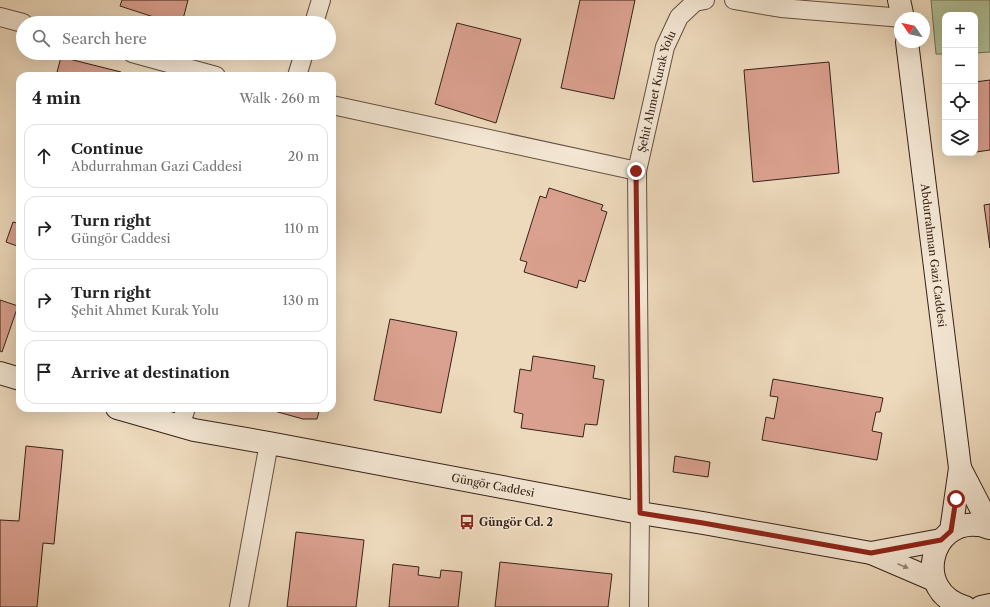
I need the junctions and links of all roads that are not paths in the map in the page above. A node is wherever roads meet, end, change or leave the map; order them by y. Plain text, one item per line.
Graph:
1 (321, 0) edge
2 (705, 0) edge
3 (734, 0) edge
4 (899, 0) edge
5 (902, 12) edge
6 (316, 16) edge
7 (0, 17) edge
8 (894, 17) edge
9 (16, 21) edge
10 (908, 48) edge
11 (158, 60) edge
12 (302, 60) edge
13 (201, 72) edge
14 (298, 72) edge
15 (336, 106) edge
16 (636, 171) junction
17 (0, 373) edge
18 (16, 378) edge
19 (146, 412) edge
20 (183, 417) edge
21 (269, 443) junction
22 (960, 468) junction
23 (640, 513) junction
24 (990, 527) edge
25 (946, 536) junction
26 (871, 553) junction
27 (934, 580) junction
28 (956, 605) edge
29 (990, 606) edge
30 (239, 607) edge
31 (639, 607) edge
32 (981, 607) edge

1 - 6 street
2 - 16 street, Şehit Ahmet Kurak Yolu
3 - 8 street
4 - 5 main road
7 - 9 street
10 - 22 main road, Abdurrahman Gazi Caddesi
11 - 13 street
12 - 14 street
15 - 16 street
16 - 23 street, Şehit Ahmet Kurak Yolu
17 - 18 main road
19 - 20 main road, Güngör Caddesi
20 - 21 main road, Güngör Caddesi
21 - 23 main road, Güngör Caddesi
21 - 30 street
22 - 24 main road, Abdurrahman Gazi Caddesi
22 - 25 main road, Abdurrahman Gazi Caddesi
23 - 26 main road, Güngör Caddesi
23 - 31 street, Şehit Ahmet Kurak Yolu
24 - 25 main road, Güngör Caddesi
25 - 26 main road, Güngör Caddesi
25 - 27 main road, Abdurrahman Gazi Caddesi
26 -> 27 main road, Güngör Caddesi
27 - 28 main road
29 - 32 main road

